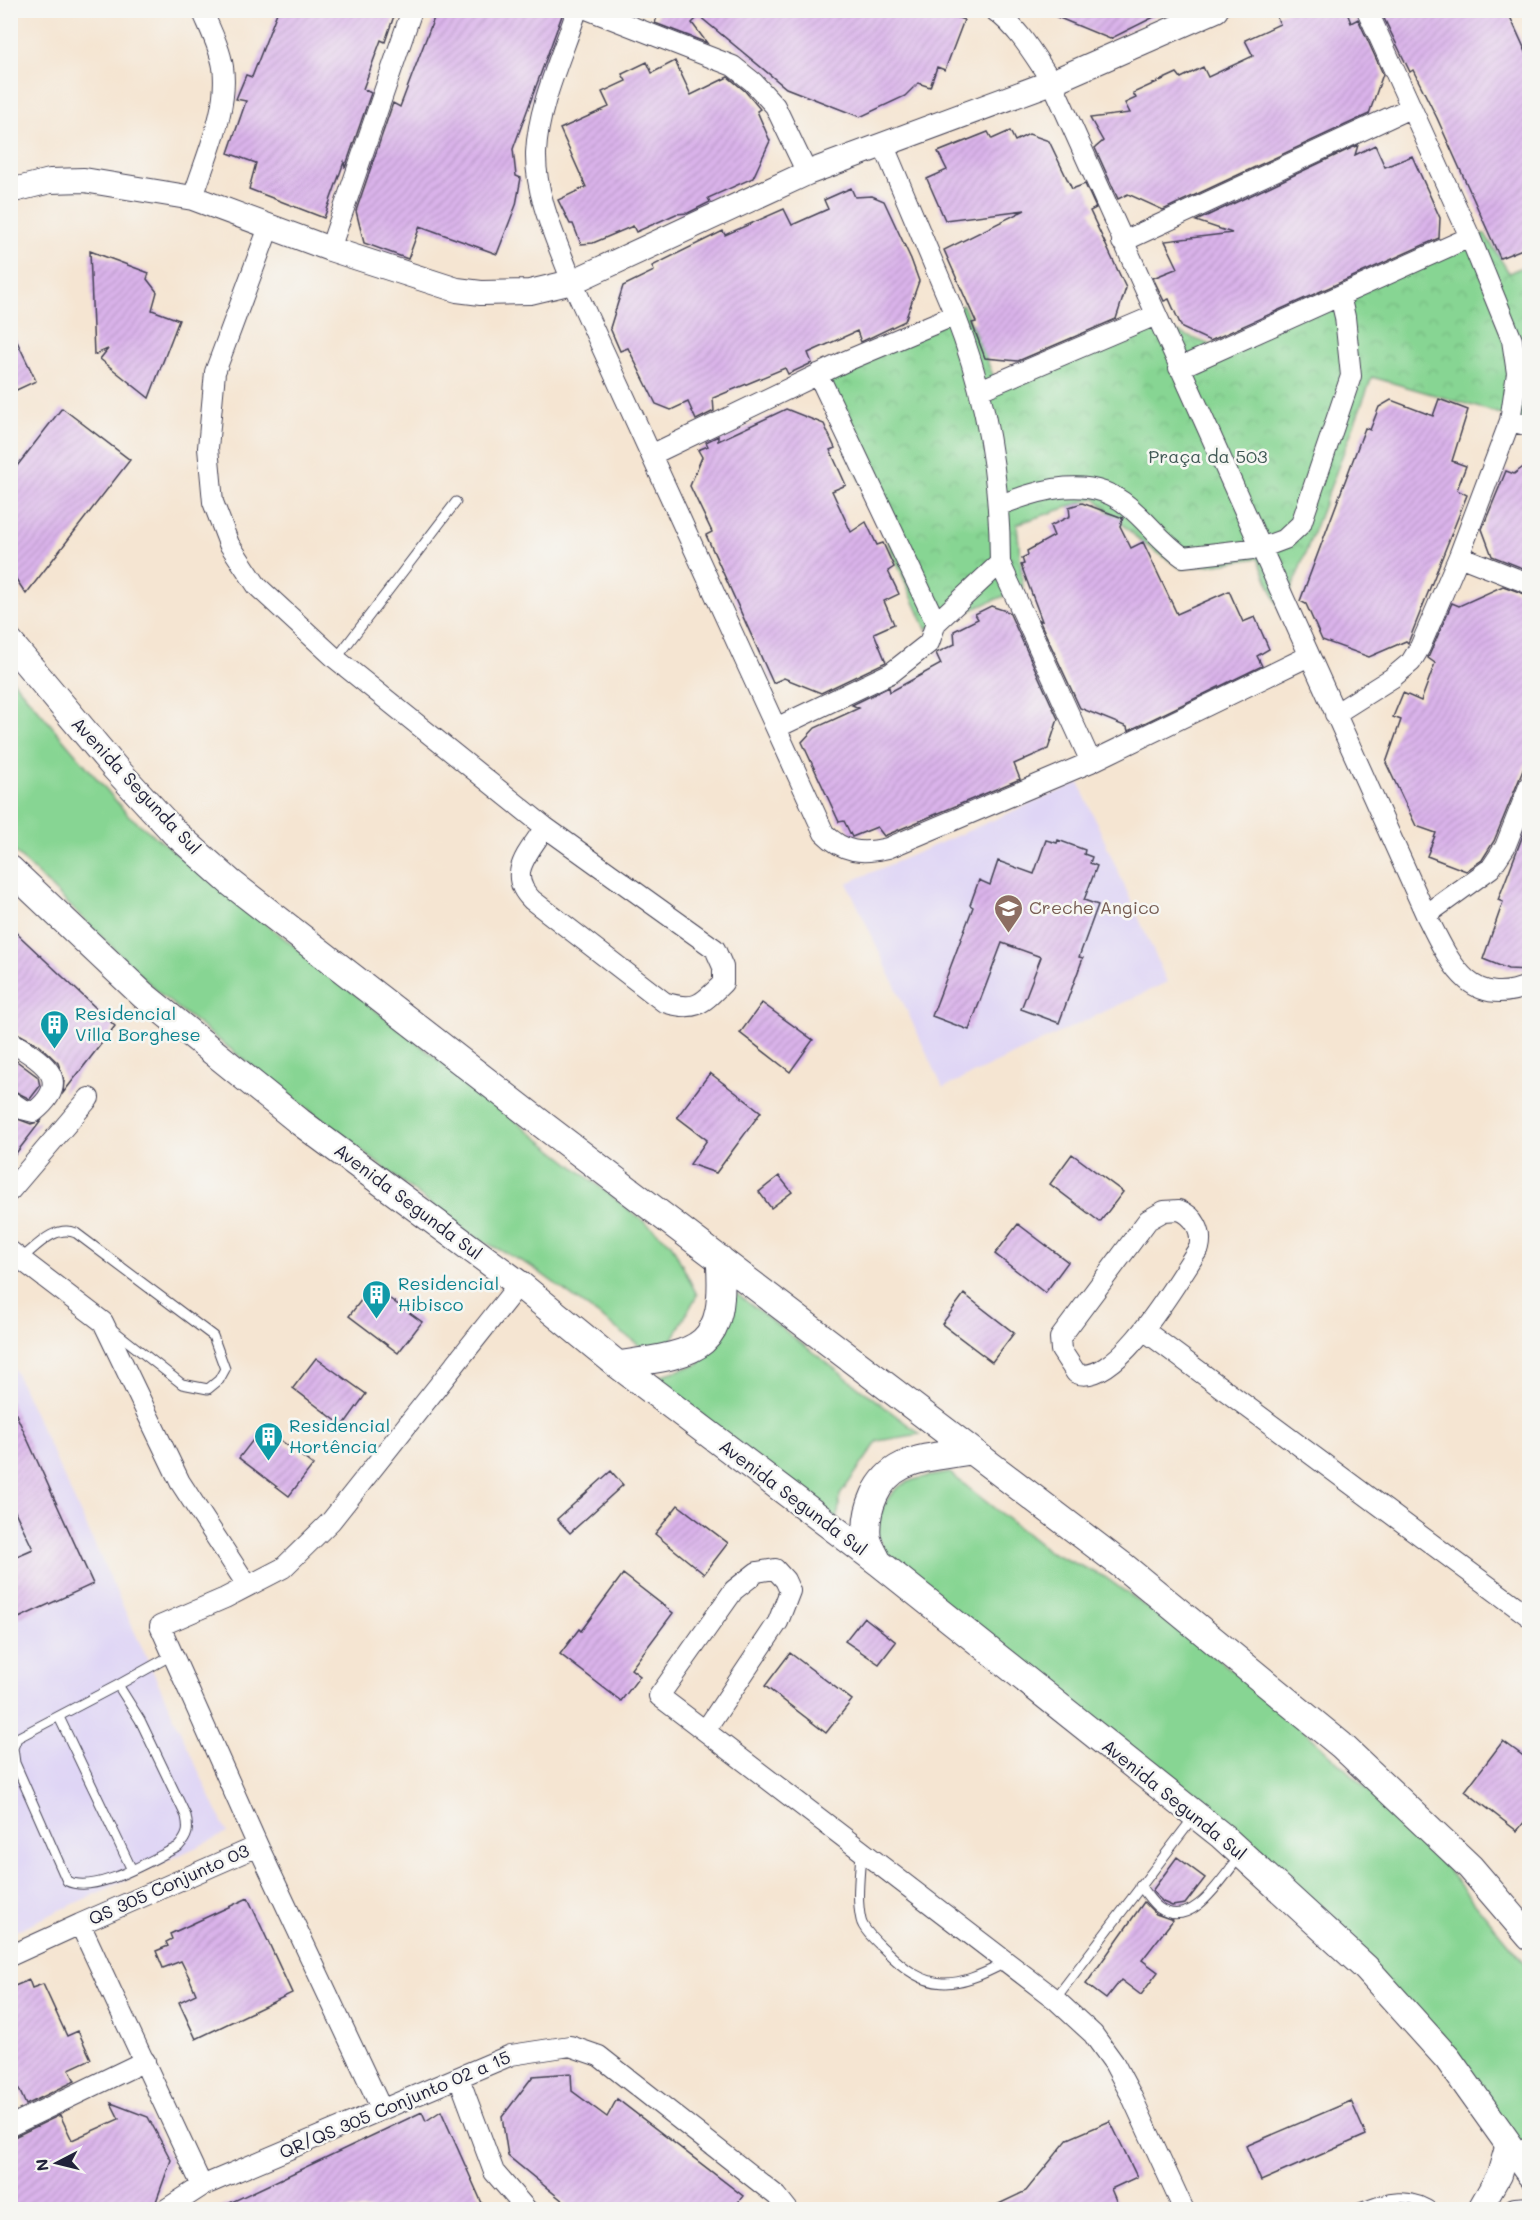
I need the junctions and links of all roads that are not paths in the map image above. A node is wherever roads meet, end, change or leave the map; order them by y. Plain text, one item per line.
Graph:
1 (202, 10) edge
2 (412, 10) edge
3 (577, 10) edge
4 (589, 10) edge
5 (994, 10) edge
6 (1216, 10) edge
7 (1367, 10) edge
8 (1052, 82) junction
9 (1410, 108) junction
10 (883, 144) junction
11 (807, 173) junction
12 (12, 187) edge
13 (193, 198) junction
14 (269, 227) junction
15 (1470, 237) junction
16 (1122, 242) junction
17 (330, 249) junction
18 (572, 282) junction
19 (1340, 296) junction
20 (955, 315) junction
21 (1156, 315) junction
22 (1179, 368) junction
23 (818, 374) junction
24 (980, 390) junction
25 (1510, 421) junction
26 (1530, 426) edge
27 (651, 455) junction
28 (456, 502) dead end
29 (1000, 505) junction
30 (1261, 548) junction
31 (1459, 556) junction
32 (1000, 563) junction
33 (1530, 584) edge
34 (936, 623) junction
35 (10, 643) edge
36 (1309, 656) junction
37 (336, 659) junction
38 (1335, 714) junction
39 (776, 728) junction
40 (1091, 762) junction
41 (1530, 784) edge
42 (545, 827) junction
43 (10, 869) edge
44 (1426, 915) junction
45 (1530, 985) edge
46 (10, 1041) edge
47 (89, 1098) dead end
48 (10, 1101) edge
49 (10, 1191) edge
50 (16, 1255) edge
51 (720, 1259) junction
52 (519, 1284) junction
53 (103, 1322) junction
54 (1145, 1330) junction
55 (618, 1365) junction
56 (970, 1451) junction
57 (878, 1562) junction
58 (247, 1585) junction
59 (1530, 1617) edge
60 (172, 1655) junction
61 (118, 1685) junction
62 (59, 1717) junction
63 (705, 1731) junction
64 (1195, 1815) junction
65 (258, 1846) junction
66 (861, 1851) junction
67 (1242, 1854) junction
68 (131, 1868) junction
69 (1140, 1886) junction
70 (80, 1924) junction
71 (1530, 1937) edge
72 (10, 1956) edge
73 (1007, 1962) junction
74 (1055, 1999) junction
75 (145, 2061) junction
76 (459, 2078) junction
77 (382, 2109) junction
78 (10, 2126) edge
79 (1508, 2144) junction
80 (1530, 2174) edge
81 (202, 2186) junction
82 (1530, 2209) edge
83 (165, 2210) edge
84 (527, 2210) edge
85 (788, 2210) edge
86 (1184, 2210) edge
87 (1354, 2210) edge
88 (1436, 2210) edge
89 (1479, 2210) edge
90 (1515, 2210) edge

1 - 13 street
2 - 17 street
3 - 18 street
4 - 11 street
5 - 8 street
6 - 8 street
7 - 9 street
8 - 10 street
8 - 16 street
9 - 15 street
9 - 16 street
10 - 11 street
10 - 20 street
11 - 18 street
12 - 13 street
13 - 14 street
14 - 17 street
14 - 37 street
15 - 19 street
15 - 25 street
16 - 21 street
17 - 18 street
18 - 27 street
19 - 22 street
19 - 30 street
20 - 23 street
20 - 24 street
21 - 22 street
21 - 24 street
22 - 30 street
23 - 27 street
23 - 34 street
24 - 29 street
25 - 26 street
25 - 31 street
27 - 39 street
28 - 37 lane
29 - 30 street
29 - 32 street
30 - 36 street
31 - 33 street
31 - 38 street
32 - 34 street
32 - 40 street
34 - 39 street
35 - 51 main road, Avenida Segunda Sul
36 - 38 street
36 - 40 street
37 - 42 street
38 - 44 street
39 - 40 street
41 - 44 street
42 - 42 street
43 - 52 main road, Avenida Segunda Sul
44 - 45 street
46 - 48 street
47 - 49 street
50 - 53 street
50 - 53 lane
51 - 55 main road
51 - 56 main road, Avenida Segunda Sul
52 - 55 main road, Avenida Segunda Sul
52 - 58 street
53 - 58 street
54 - 54 street
54 - 59 street
55 - 57 main road, Avenida Segunda Sul
56 - 57 main road
56 - 71 main road, Avenida Segunda Sul
57 - 64 main road, Avenida Segunda Sul
58 - 60 street
60 - 61 lane
60 - 65 street
61 - 62 lane
61 - 68 lane
62 - 68 lane
62 - 68 lane
63 - 63 street
63 - 66 street
64 - 67 main road, Avenida Segunda Sul
64 - 69 lane
65 - 70 street, QS 305 Conjunto 03
65 - 77 street
66 - 73 street
66 - 73 lane
67 - 69 lane
67 - 79 main road, Avenida Segunda Sul
69 - 74 lane
70 - 72 street, QS 305 Conjunto 03
70 - 75 street
73 - 74 street
74 - 86 street
75 - 78 street
75 - 81 street
76 - 77 street, QR/QS 305 Conjunto 02 a 15
76 - 84 street
76 - 85 street, QR/QS 305 Conjunto 02 a 15
77 - 81 street, QR/QS 305 Conjunto 02 a 15
79 - 80 main road, Avenida Segunda Sul
79 - 89 street
81 - 83 street, QR/QS 305 Conjunto 02 a 15
82 - 90 street
87 - 88 lane

